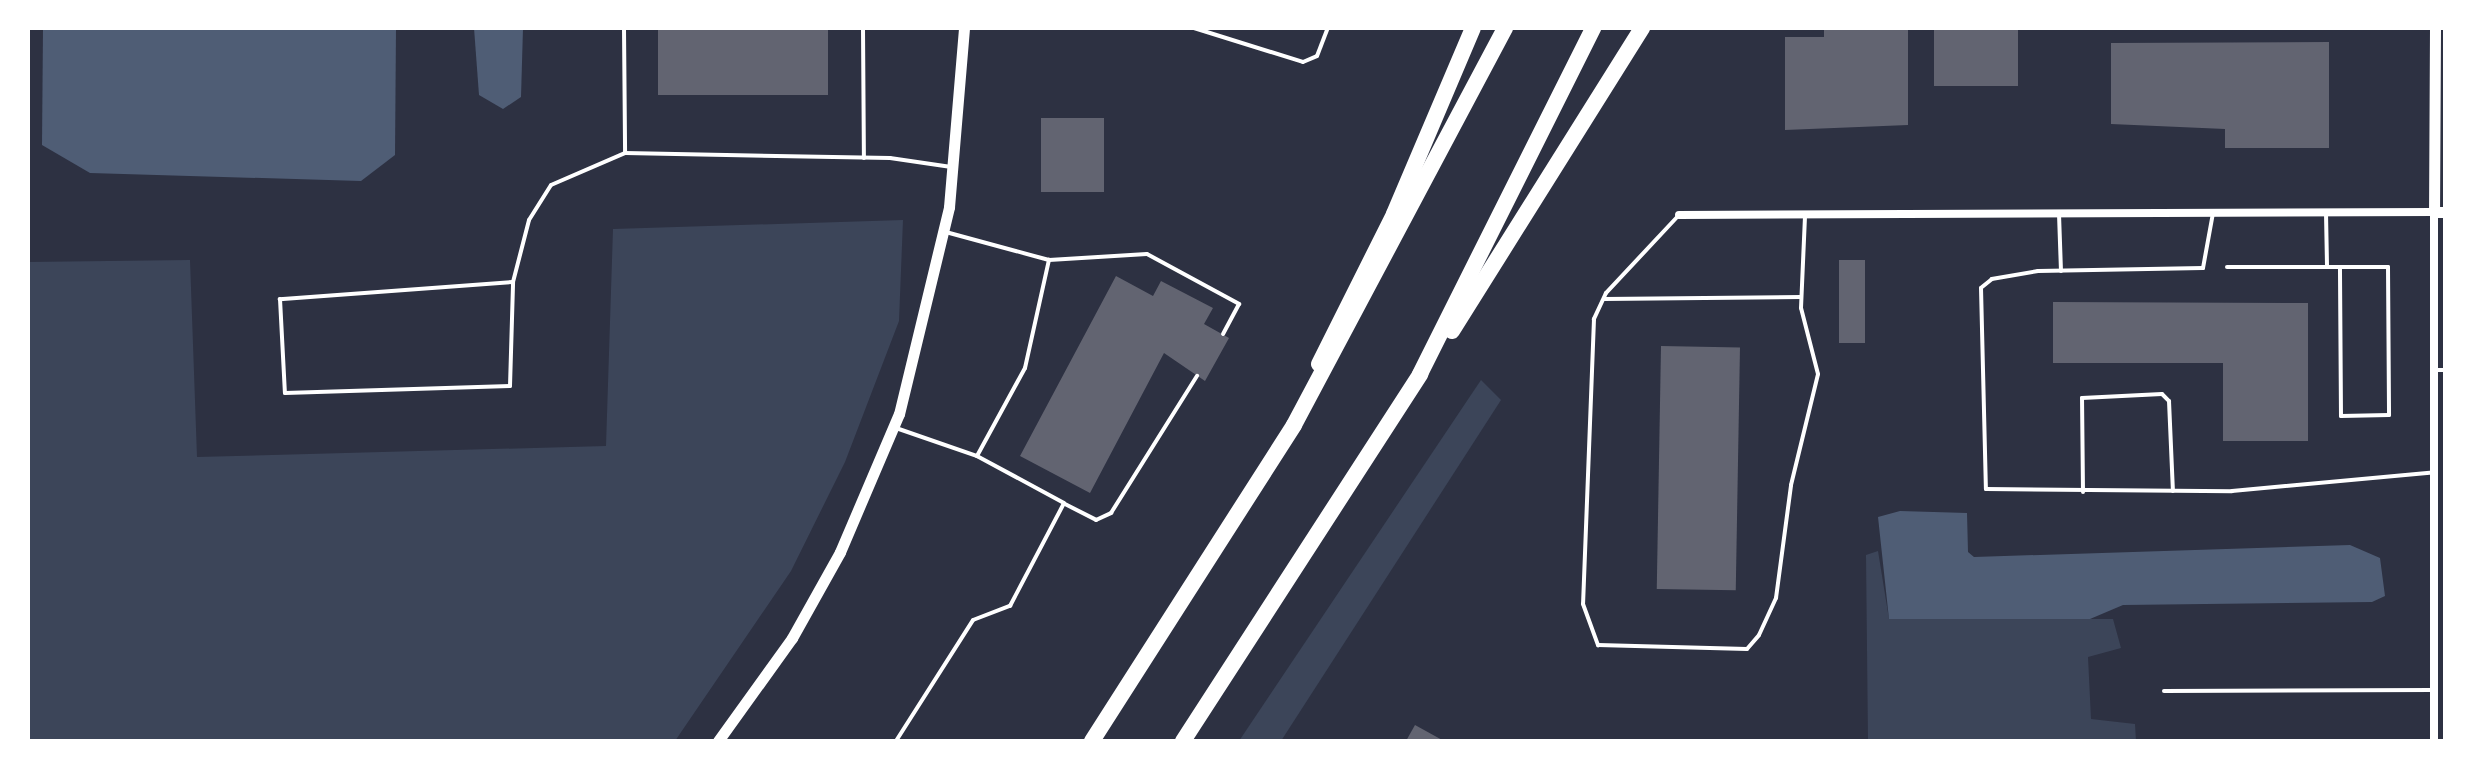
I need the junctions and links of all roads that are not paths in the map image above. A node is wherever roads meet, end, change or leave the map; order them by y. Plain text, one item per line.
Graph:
1 (624, 28) edge
2 (863, 28) edge
3 (964, 28) edge
4 (1194, 28) edge
5 (1328, 28) edge
6 (1473, 28) edge
7 (1505, 28) edge
8 (1593, 28) edge
9 (1642, 28) edge
10 (2435, 28) edge
11 (2440, 91) edge
12 (625, 153) junction
13 (864, 158) junction
14 (953, 168) junction
15 (2440, 212) edge
16 (2213, 213) junction
17 (2326, 213) junction
18 (2059, 214) junction
19 (1679, 215) joint
20 (1805, 215) junction
21 (945, 232) junction
22 (1049, 260) junction
23 (2227, 267) dead end
24 (2327, 267) junction
25 (2340, 267) junction
26 (2061, 271) junction
27 (513, 282) junction
28 (1802, 297) junction
29 (1604, 299) junction
30 (1223, 334) dead end
31 (2435, 370) junction
32 (2445, 370) edge
33 (1420, 374) junction
34 (1197, 376) dead end
35 (1294, 425) junction
36 (893, 427) junction
37 (977, 456) junction
38 (2435, 472) junction
39 (2173, 491) junction
40 (2083, 492) junction
41 (1064, 503) junction
42 (2434, 690) junction
43 (2164, 691) dead end
44 (718, 741) edge
45 (896, 741) edge
46 (1092, 741) edge
47 (1183, 741) edge
48 (2434, 741) edge

1 - 12 lane
2 - 13 lane
3 - 14 street
4 - 5 lane
6 - 35 highway
7 - 35 highway
8 - 33 highway
9 - 33 highway
10 - 11 street
11 - 15 street
12 - 13 lane
12 - 27 lane
13 - 14 lane
14 - 21 street
15 - 17 street
15 - 31 street
16 - 17 street
16 - 18 street
16 - 26 lane
17 - 24 lane
18 - 20 street
18 - 26 lane
19 - 20 street
19 - 29 lane
20 - 28 lane
21 - 22 lane
21 - 36 street
22 - 30 lane
22 - 37 lane
23 - 24 lane
24 - 25 lane
25 - 25 lane
26 - 40 lane
27 - 27 lane
28 - 29 lane
28 - 29 lane
31 - 32 lane
31 - 38 street
33 - 47 highway
34 - 41 lane
35 - 46 highway
36 - 37 lane
36 - 44 street
37 - 41 lane
38 - 39 lane
38 - 42 street
39 - 40 lane
39 - 40 lane
41 - 45 lane
42 - 43 lane
42 - 48 street

